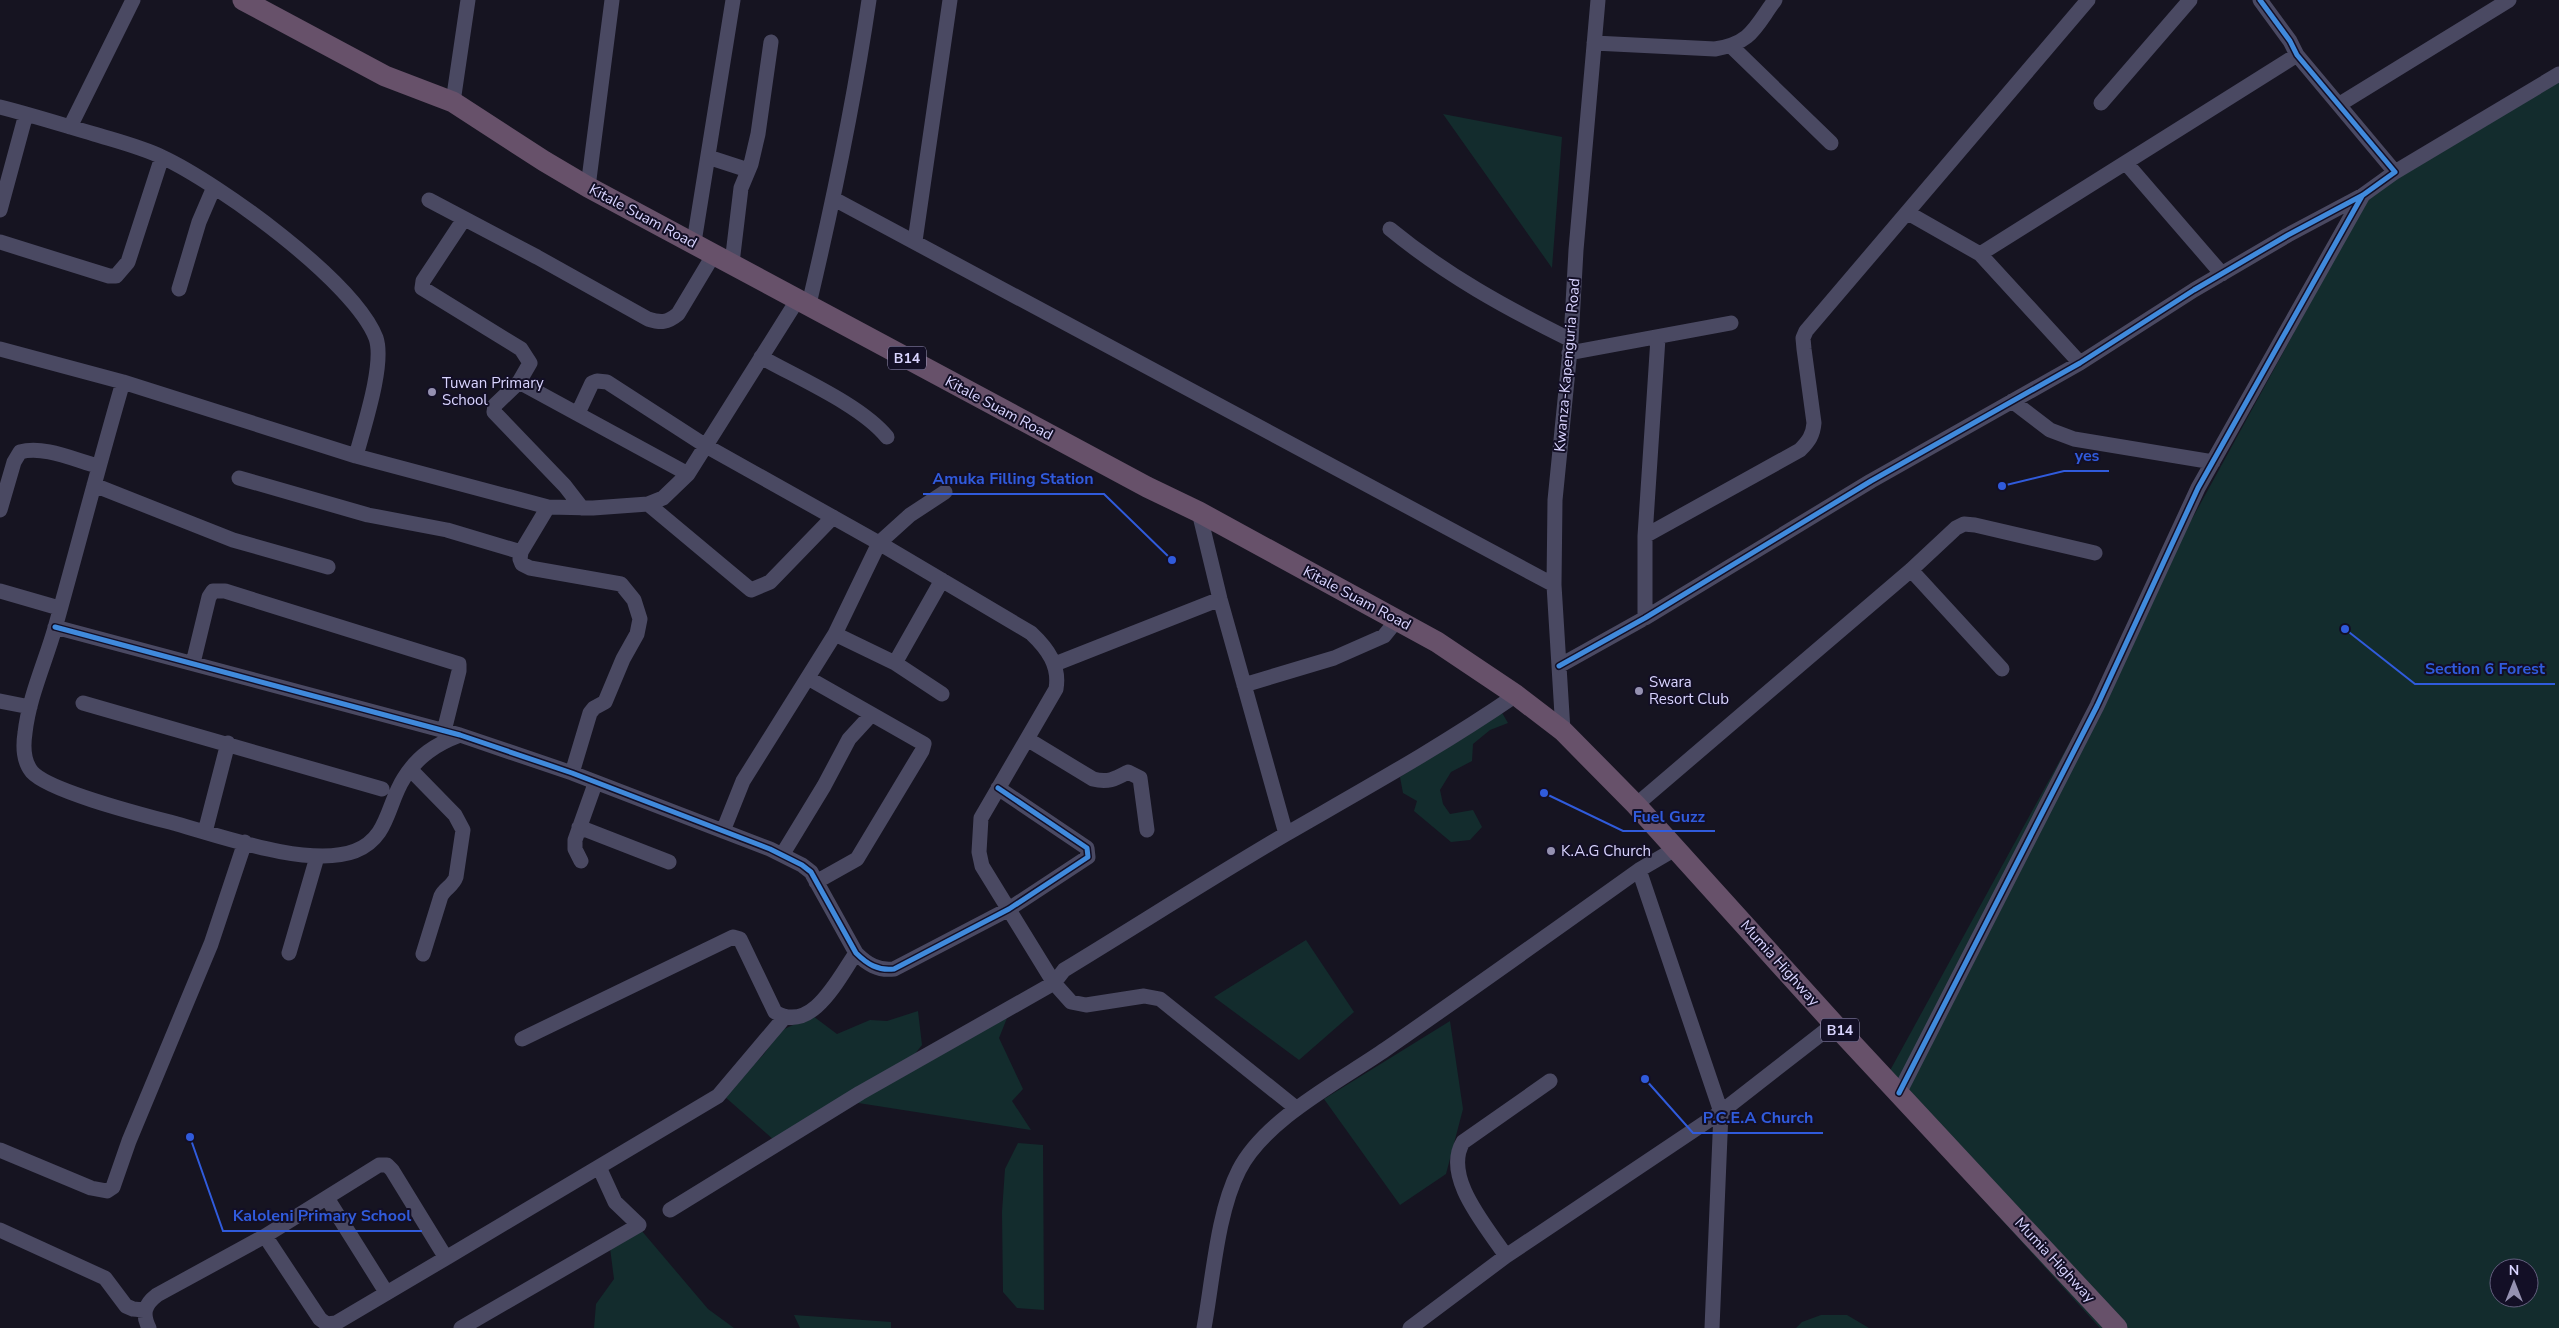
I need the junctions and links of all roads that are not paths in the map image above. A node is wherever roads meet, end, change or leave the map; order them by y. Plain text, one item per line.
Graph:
1 (133, 0) edge
2 (243, 0) edge
3 (468, 0) edge
4 (612, 0) edge
5 (733, 0) edge
6 (869, 0) edge
7 (950, 0) edge
8 (1598, 0) edge
9 (1775, 0) edge
10 (2088, 0) edge
11 (2190, 0) edge
12 (2260, 0) edge
13 (2508, 0) edge
14 (771, 42) dead end
15 (1594, 43) junction
16 (1730, 46) junction
17 (2297, 55) junction
18 (2559, 74) edge
19 (452, 102) junction
20 (2100, 103) dead end
21 (2340, 104) junction
22 (0, 107) edge
23 (26, 114) junction
24 (70, 127) junction
25 (1831, 142) dead end
26 (162, 156) junction
27 (708, 157) junction
28 (2126, 163) junction
29 (748, 170) junction
30 (2394, 172) junction
31 (214, 186) junction
32 (588, 187) junction
33 (2363, 195) junction
34 (834, 199) junction
35 (429, 200) dead end
36 (0, 210) edge
37 (1908, 212) junction
38 (464, 219) junction
39 (1390, 229) dead end
40 (915, 241) junction
41 (0, 242) edge
42 (694, 242) junction
43 (1980, 254) junction
44 (723, 259) junction
45 (2222, 274) junction
46 (179, 289) dead end
47 (803, 301) junction
48 (1731, 323) dead end
49 (1658, 338) junction
50 (1570, 347) junction
51 (0, 349) edge
52 (761, 357) junction
53 (2080, 363) junction
54 (123, 382) junction
55 (519, 382) junction
56 (2012, 401) junction
57 (578, 413) junction
58 (886, 438) dead end
59 (706, 446) junction
60 (356, 456) junction
61 (2212, 462) junction
62 (98, 466) junction
63 (688, 474) junction
64 (239, 478) dead end
65 (94, 485) junction
66 (945, 492) dead end
67 (648, 504) junction
68 (548, 507) junction
69 (582, 508) junction
70 (0, 510) edge
71 (1199, 512) junction
72 (833, 517) junction
73 (1645, 536) junction
74 (879, 543) junction
75 (521, 552) junction
76 (2095, 553) dead end
77 (328, 567) dead end
78 (1911, 570) junction
79 (942, 580) junction
80 (1554, 585) junction
81 (0, 590) edge
82 (1220, 599) junction
83 (60, 608) junction
84 (1645, 618) junction
85 (1397, 620) junction
86 (55, 627) junction
87 (835, 634) junction
88 (193, 663) junction
89 (895, 663) junction
90 (1055, 664) junction
91 (1559, 666) junction
92 (2002, 669) dead end
93 (808, 678) junction
94 (1244, 685) junction
95 (942, 694) dead end
96 (1516, 695) junction
97 (0, 701) edge
98 (82, 703) dead end
99 (30, 706) junction
100 (871, 715) junction
101 (444, 730) junction
102 (1562, 731) junction
103 (460, 735) junction
104 (1026, 739) junction
105 (228, 744) junction
106 (411, 770) junction
107 (572, 773) junction
108 (595, 784) junction
109 (998, 788) junction
110 (382, 789) dead end
111 (1636, 805) junction
112 (579, 827) junction
113 (1147, 830) dead end
114 (723, 831) junction
115 (205, 832) junction
116 (1286, 834) junction
117 (245, 842) junction
118 (1674, 849) junction
119 (782, 855) junction
120 (317, 857) junction
121 (581, 861) dead end
122 (670, 862) dead end
123 (1639, 870) junction
124 (816, 882) junction
125 (1008, 909) junction
126 (289, 953) dead end
127 (856, 953) junction
128 (423, 954) dead end
129 (1054, 983) junction
130 (784, 1018) junction
131 (1834, 1024) junction
132 (522, 1039) dead end
133 (1550, 1081) dead end
134 (1899, 1092) junction
135 (1296, 1108) junction
136 (1721, 1112) junction
137 (0, 1150) edge
138 (599, 1167) junction
139 (327, 1198) junction
140 (670, 1210) dead end
141 (0, 1230) edge
142 (266, 1236) junction
143 (1506, 1256) junction
144 (446, 1258) junction
145 (386, 1292) junction
146 (144, 1310) junction
147 (149, 1328) edge
148 (461, 1328) edge
149 (1204, 1328) edge
150 (1410, 1328) edge
151 (1712, 1328) edge
152 (2118, 1328) edge

1 - 24 street
2 - 19 highway, Kitale Suam Road / B14
3 - 19 street
4 - 32 street
5 - 27 street
6 - 34 street
7 - 40 street
8 - 15 street, Kwanza-Kapenguria Road
9 - 16 street
10 - 37 street
11 - 20 street
12 - 17 street
13 - 21 street
14 - 29 street
15 - 16 street
15 - 50 street, Kwanza-Kapenguria Road
16 - 25 street
17 - 21 street
17 - 28 street
18 - 30 street
19 - 32 highway, Kitale Suam Road / B14
21 - 30 street
22 - 23 street
23 - 24 street
23 - 36 street
24 - 26 street
26 - 31 street
26 - 41 street
27 - 29 street
27 - 42 street
28 - 43 street
28 - 45 street
29 - 44 street
30 - 33 street
31 - 46 street
31 - 60 street
32 - 42 highway, Kitale Suam Road / B14
33 - 45 street
33 - 61 street
34 - 40 street
34 - 47 street
35 - 38 street
37 - 43 street
37 - 73 street
38 - 44 street
38 - 55 street
39 - 50 street
40 - 80 street
42 - 44 highway, Kitale Suam Road / B14
43 - 53 street
44 - 47 highway, Kitale Suam Road / B14
45 - 53 street
47 - 52 street
47 - 71 highway, Kitale Suam Road / B14
48 - 49 street
49 - 50 street
49 - 73 street
50 - 80 street, Kwanza-Kapenguria Road
51 - 54 street
52 - 58 street
52 - 59 street
53 - 56 street
54 - 60 street
54 - 62 street
55 - 57 street
55 - 69 street
56 - 61 street
56 - 84 street
57 - 59 street
57 - 63 street
59 - 63 street
59 - 72 street
60 - 68 street
61 - 134 street
62 - 65 street
62 - 70 street
63 - 67 street
64 - 75 street
65 - 77 street
65 - 83 street
66 - 74 street
67 - 69 street
67 - 72 street
68 - 69 street
68 - 75 street
71 - 82 street
71 - 85 highway, Kitale Suam Road / B14
72 - 74 street
73 - 84 street
74 - 79 street
74 - 87 street
75 - 107 street
76 - 78 street
78 - 92 street
78 - 111 street
79 - 89 street
79 - 90 street
80 - 91 street, Kwanza-Kapenguria Road
81 - 83 street
82 - 90 street
82 - 94 street
83 - 86 street
84 - 91 street
85 - 94 street
85 - 96 highway, Kitale Suam Road / B14
86 - 88 street
86 - 99 street
87 - 89 street
87 - 93 street
88 - 101 street
88 - 101 street
89 - 95 street
90 - 104 street
91 - 102 street, Kwanza-Kapenguria Road
93 - 100 street
93 - 114 street
94 - 116 street
96 - 102 highway, Kitale Suam Road / B14
96 - 116 street
97 - 99 street
98 - 105 street
99 - 115 street
100 - 119 street
100 - 124 street
101 - 103 street
102 - 111 highway, Mumia Highway / B14
103 - 106 street
103 - 107 street
104 - 109 street
104 - 113 street
105 - 110 street
105 - 115 street
106 - 120 street
106 - 128 street
107 - 108 street
108 - 112 street
108 - 114 street
109 - 125 street
109 - 125 street
111 - 118 highway, Mumia Highway / B14
112 - 121 street
112 - 122 street
114 - 119 street
115 - 117 street
116 - 129 street
117 - 120 street
117 - 137 street
118 - 123 street
118 - 131 highway, Mumia Highway / B14
119 - 124 street
120 - 126 street
123 - 135 street
123 - 136 street
124 - 127 street
125 - 127 street
125 - 129 street
127 - 130 street
129 - 135 street
129 - 140 street
130 - 132 street
130 - 138 street
131 - 134 highway, Mumia Highway / B14
131 - 136 street
133 - 143 street
134 - 152 highway, Mumia Highway / B14
135 - 149 street
136 - 143 street
136 - 151 street
138 - 144 street
138 - 148 street
139 - 142 street
139 - 144 street
139 - 145 street
141 - 146 street
142 - 145 street
142 - 146 street
143 - 150 street
144 - 145 street
146 - 147 street

